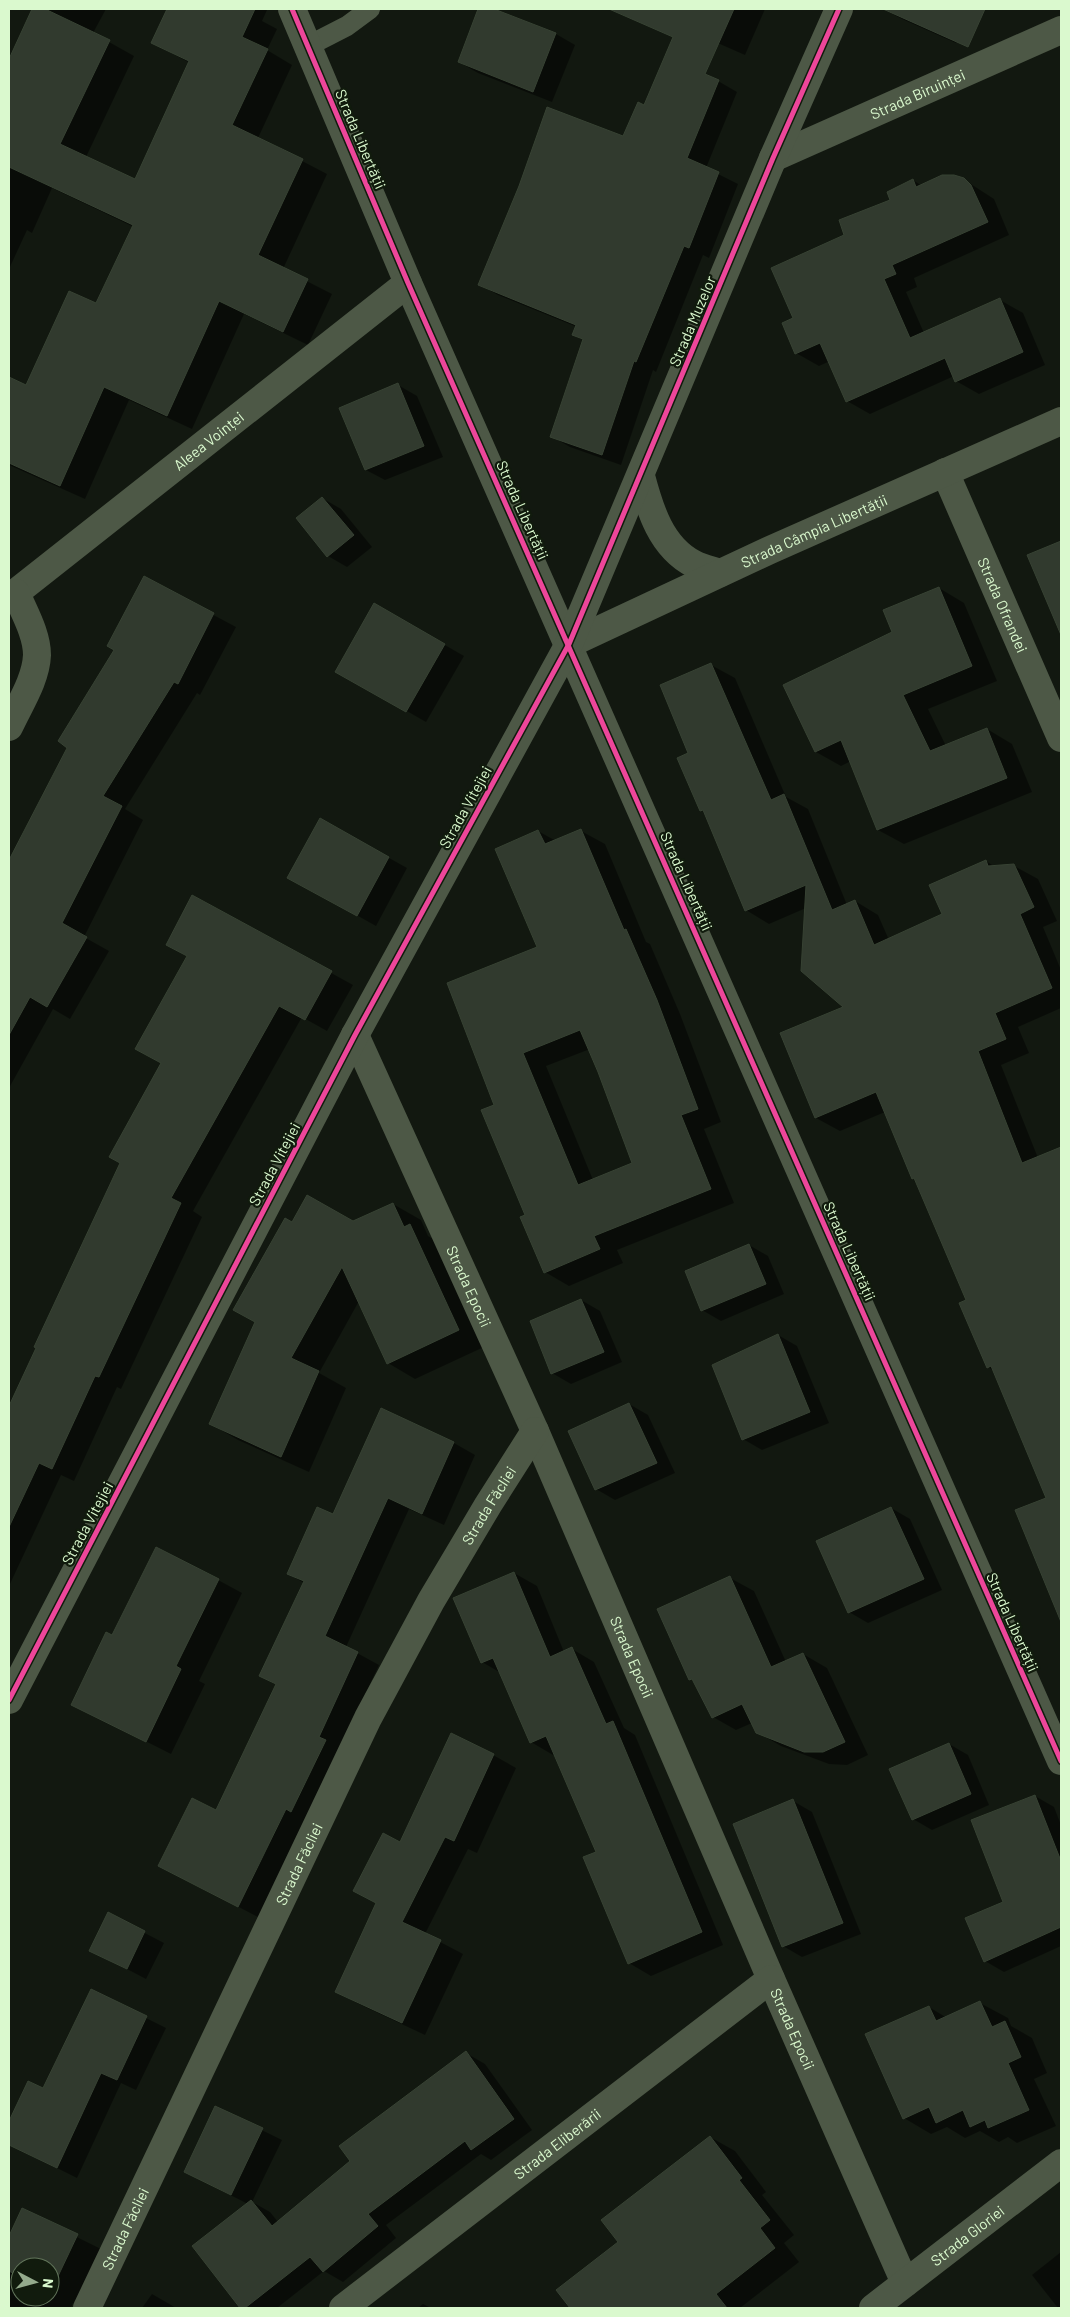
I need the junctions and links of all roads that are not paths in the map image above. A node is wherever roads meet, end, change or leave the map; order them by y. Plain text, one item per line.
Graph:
1 (292, 9) edge
2 (370, 9) edge
3 (839, 9) edge
4 (1061, 30) edge
5 (308, 46) junction
6 (773, 158) junction
7 (408, 283) junction
8 (1061, 421) edge
9 (945, 472) junction
10 (641, 476) junction
11 (720, 574) junction
12 (12, 596) edge
13 (569, 644) junction
14 (9, 727) edge
15 (1061, 738) edge
16 (355, 1035) junction
17 (535, 1431) junction
18 (9, 1700) edge
19 (1061, 1761) edge
20 (771, 1979) junction
21 (1061, 2163) edge
22 (905, 2283) junction
23 (87, 2308) edge
24 (343, 2308) edge
25 (874, 2308) edge

1 - 5 street, Strada Libertății
2 - 5 lane
3 - 6 street, Strada Muzelor
4 - 6 street, Strada Biruinței
5 - 7 street, Strada Libertății
6 - 10 street, Strada Muzelor
7 - 12 street, Aleea Voinței
7 - 13 street, Strada Libertății
8 - 9 street, Strada Câmpia Libertății
9 - 11 street, Strada Câmpia Libertății
9 - 15 street, Strada Ofrandei
10 - 11 street
10 - 13 street, Strada Muzelor
11 - 13 street, Strada Câmpia Libertății
12 - 14 street
13 - 16 street, Strada Vitejiei
13 - 19 street, Strada Libertății
16 - 17 street, Strada Epocii
16 - 18 street, Strada Vitejiei
17 - 20 street, Strada Epocii
17 - 23 street, Strada Făcliei
20 - 22 street, Strada Epocii
20 - 24 street, Strada Eliberării
21 - 22 street, Strada Gloriei
22 - 25 street, Strada Gloriei

